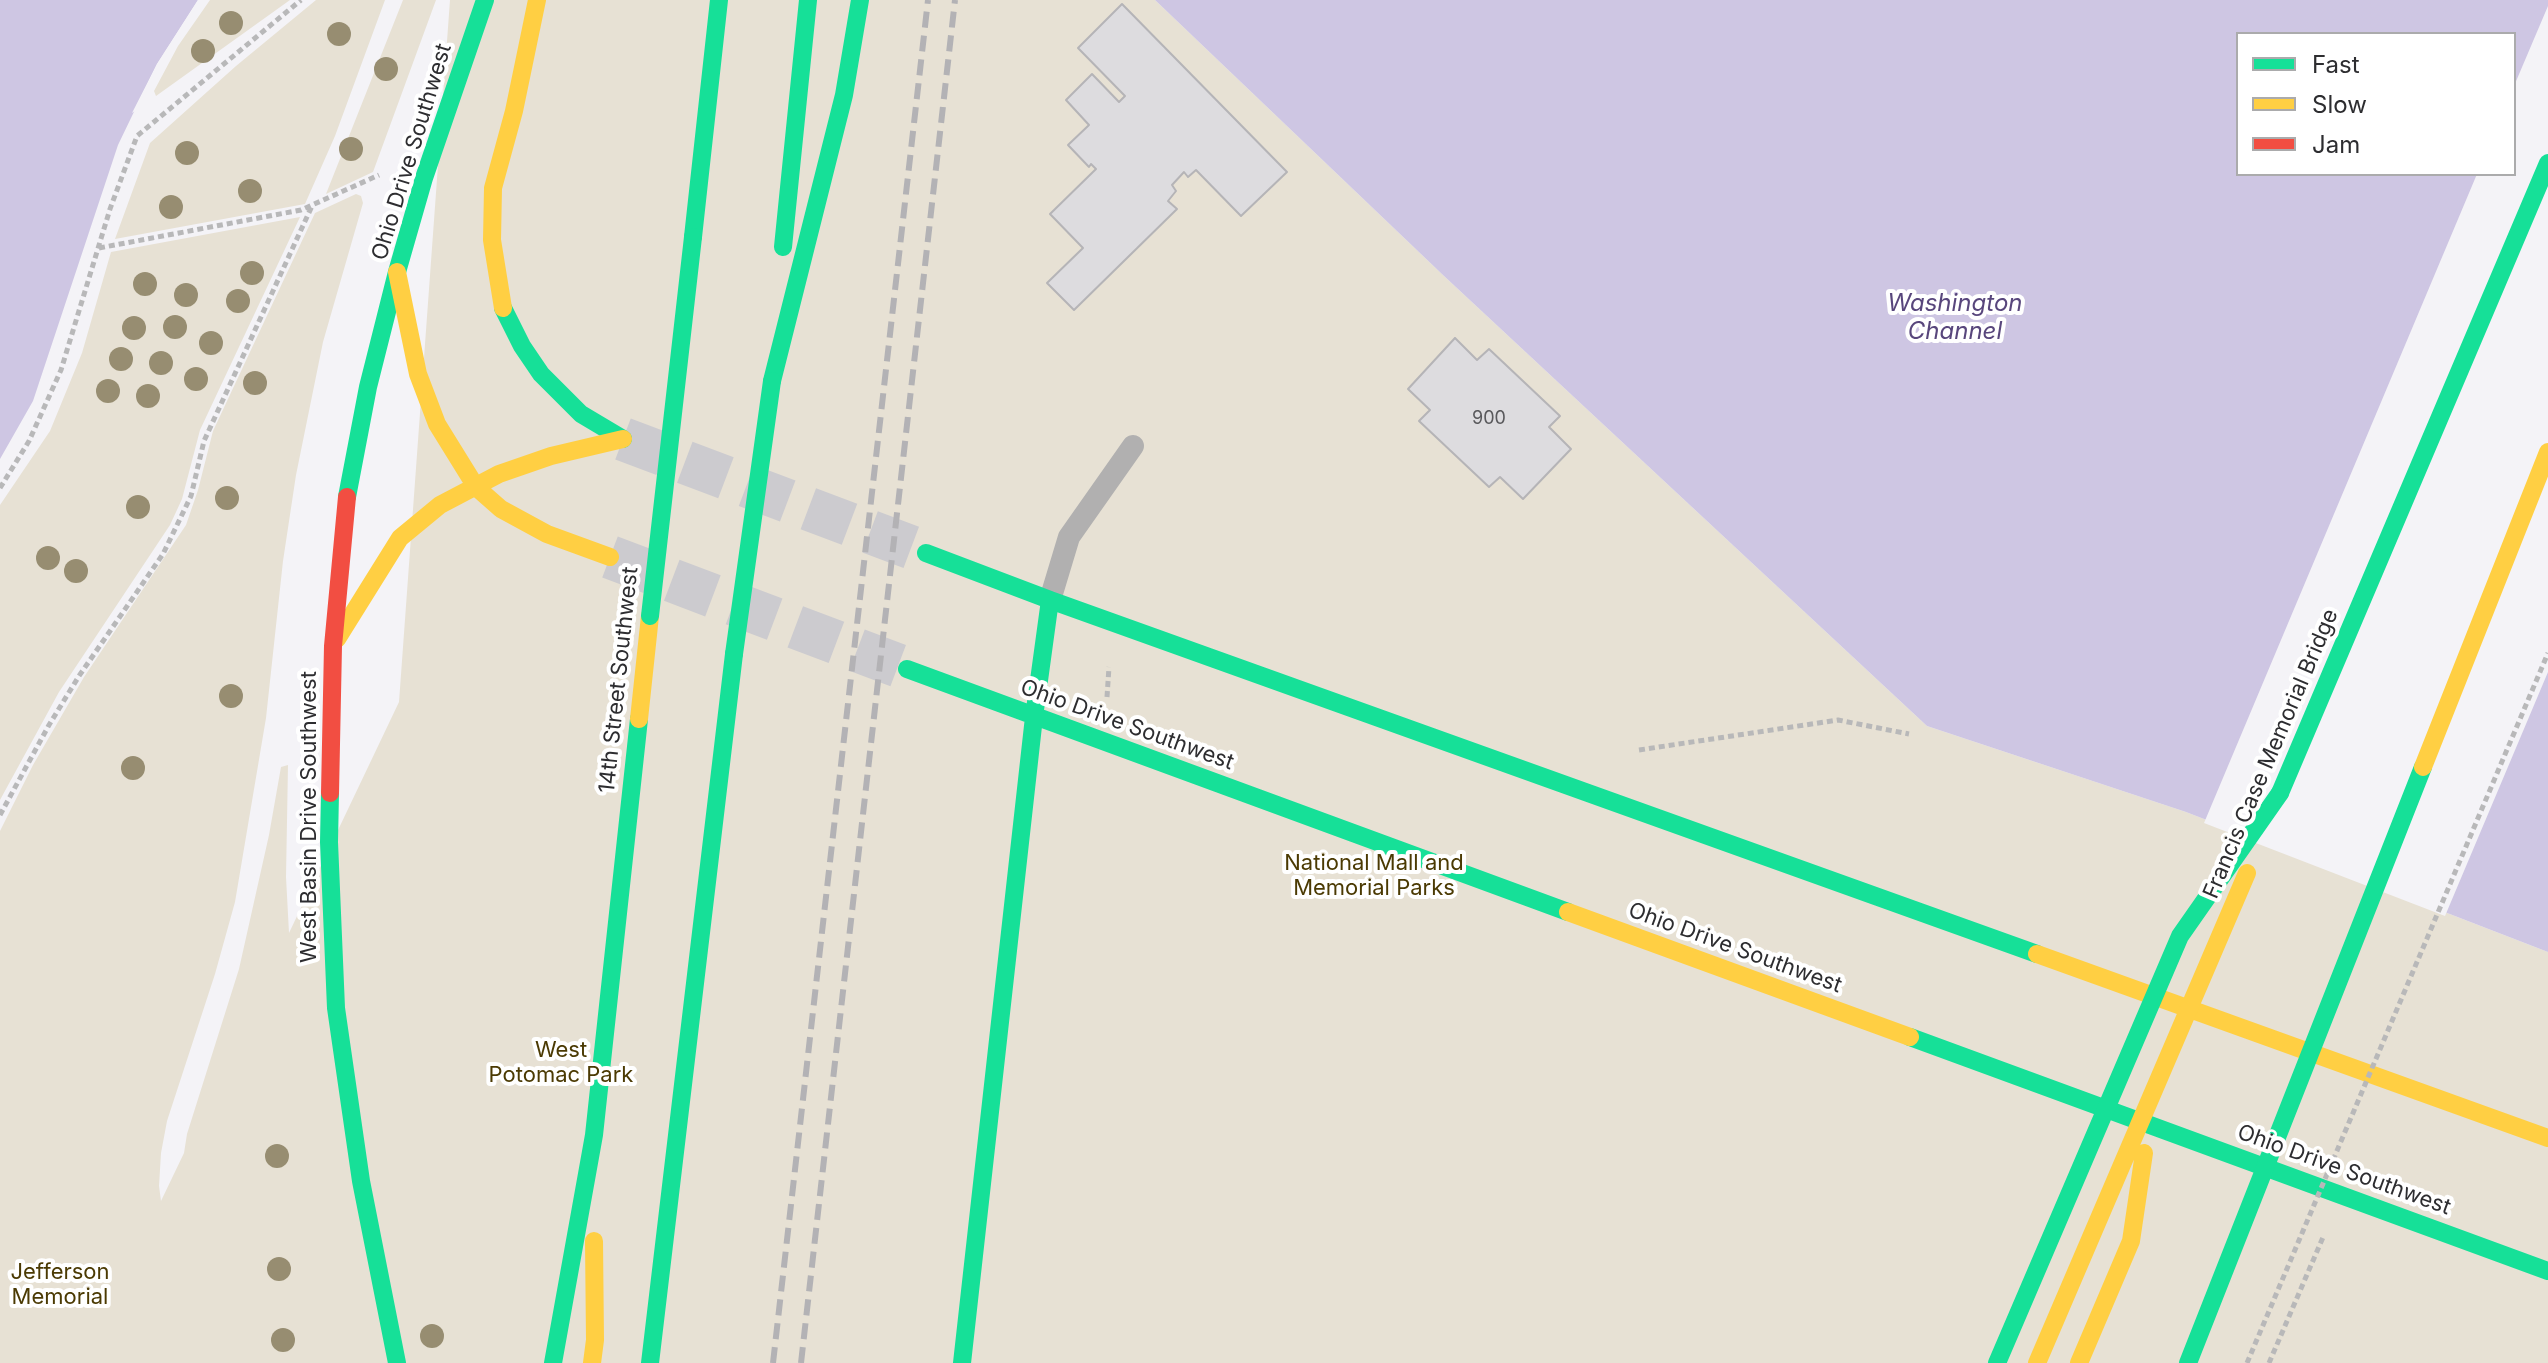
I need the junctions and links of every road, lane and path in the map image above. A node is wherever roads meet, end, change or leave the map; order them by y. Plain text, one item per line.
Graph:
1 (301, 0) edge
2 (485, 0) edge
3 (537, 0) edge
4 (719, 0) edge
5 (808, 0) edge
6 (860, 0) edge
7 (2548, 163) edge
8 (384, 172) dead end
9 (312, 206) junction
10 (99, 248) junction
11 (397, 272) junction
12 (772, 381) junction
13 (1133, 446) dead end
14 (2548, 452) edge
15 (476, 487) junction
16 (0, 488) edge
17 (926, 553) tunnel mouth
18 (610, 557) tunnel mouth
19 (1050, 600) junction
20 (333, 646) junction
21 (2548, 653) edge
22 (1109, 659) dead end
23 (907, 669) tunnel mouth
24 (1107, 700) dead end
25 (1034, 717) junction
26 (1909, 734) dead end
27 (1639, 750) dead end
28 (2280, 793) junction
29 (0, 815) edge
30 (2151, 1099) junction
31 (594, 1135) junction
32 (2548, 1138) edge
33 (2330, 1221) dead end
34 (2548, 1271) edge
35 (397, 1363) edge
36 (553, 1363) edge
37 (592, 1363) edge
38 (650, 1363) edge
39 (962, 1363) edge
40 (1997, 1363) edge
41 (2037, 1363) edge
42 (2079, 1363) edge
43 (2188, 1363) edge
44 (2247, 1363) edge
45 (2269, 1363) edge

1 - 10 path
2 - 11 main road, Ohio Drive Southwest
3 - 15 main road
4 - 31 main road, 14th Street Southwest, bridge
5 - 12 main road
6 - 12 main road
7 - 28 main road, Francis Case Memorial Bridge
8 - 9 path
9 - 10 path
9 - 29 path
10 - 16 path
11 - 15 main road, Ohio Drive Southwest
11 - 20 main road, West Basin Drive Southwest
12 - 38 main road, bridge
13 - 19 lane
14 - 43 main road, bridge
15 - 18 main road, Ohio Drive Southwest
15 - 20 main road
17 - 19 main road
19 - 25 main road
19 - 32 main road
20 - 35 main road, West Basin Drive Southwest
21 - 44 path, bridge
22 - 24 path
23 - 25 main road, Ohio Drive Southwest
25 - 34 main road, Ohio Drive Southwest
25 - 39 main road
26 - 27 path
28 - 30 main road, Francis Case Memorial Bridge, bridge
28 - 40 main road, bridge
30 - 41 main road, Francis Case Memorial Bridge, bridge
30 - 42 main road, bridge
31 - 36 main road, 14th Street Southwest
31 - 37 main road
33 - 45 path

